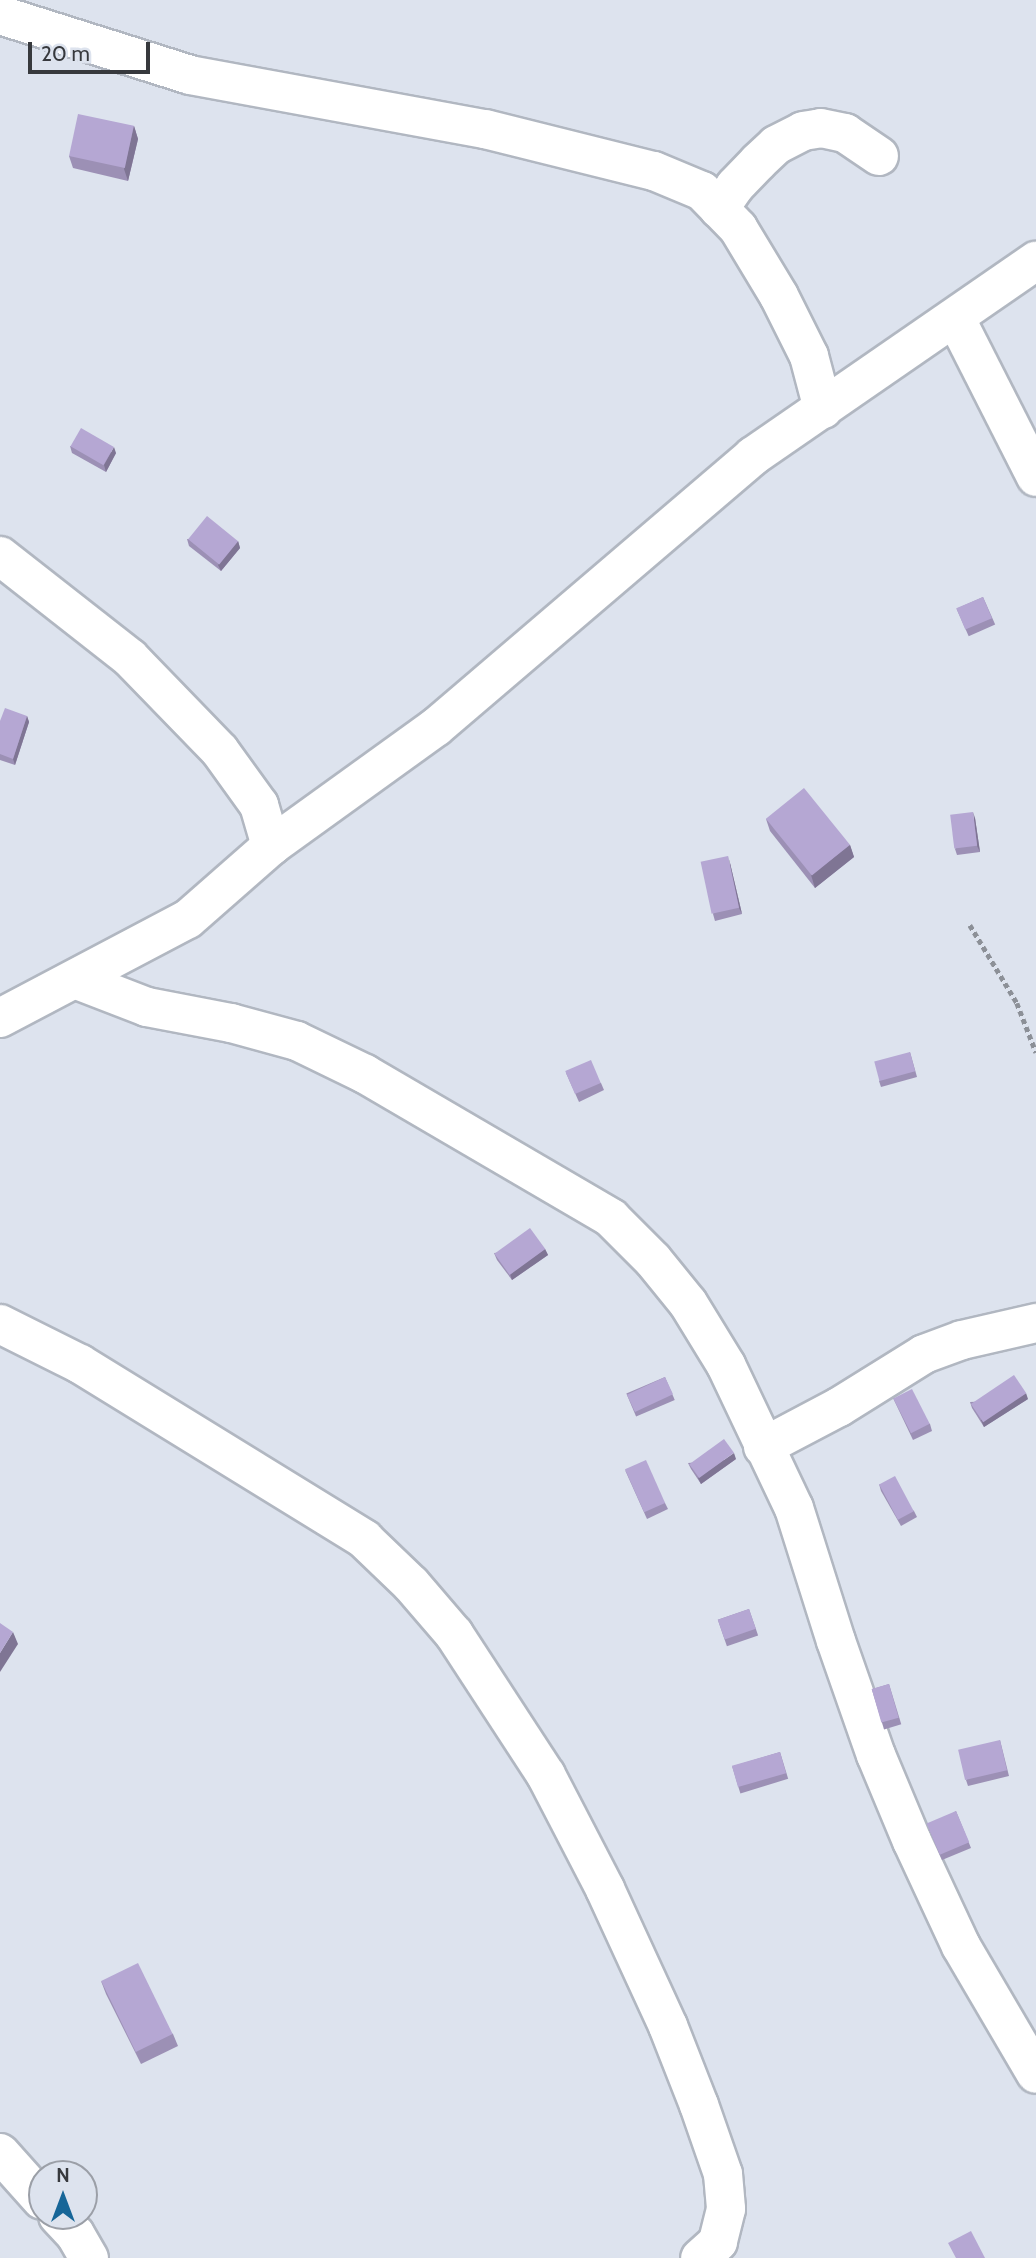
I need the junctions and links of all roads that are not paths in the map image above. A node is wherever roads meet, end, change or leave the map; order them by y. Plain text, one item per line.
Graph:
1 (0, 15) edge
2 (879, 156) dead end
3 (719, 209) junction
4 (1036, 261) edge
5 (956, 319) junction
6 (823, 409) junction
7 (1036, 477) edge
8 (0, 556) edge
9 (271, 846) junction
10 (77, 980) junction
11 (0, 1018) edge
12 (0, 1324) edge
13 (1027, 1329) edge
14 (762, 1447) junction
15 (1036, 2074) edge
16 (0, 2153) edge
17 (28, 2184) edge
18 (71, 2230) edge
19 (89, 2258) edge
20 (700, 2258) edge

1 - 3 street
2 - 3 street
3 - 6 street
4 - 5 street
5 - 6 street
5 - 7 street
6 - 9 street
8 - 9 street
9 - 10 street
10 - 11 street
10 - 14 street
12 - 20 street
13 - 14 street
14 - 15 street
16 - 17 street
18 - 19 street

